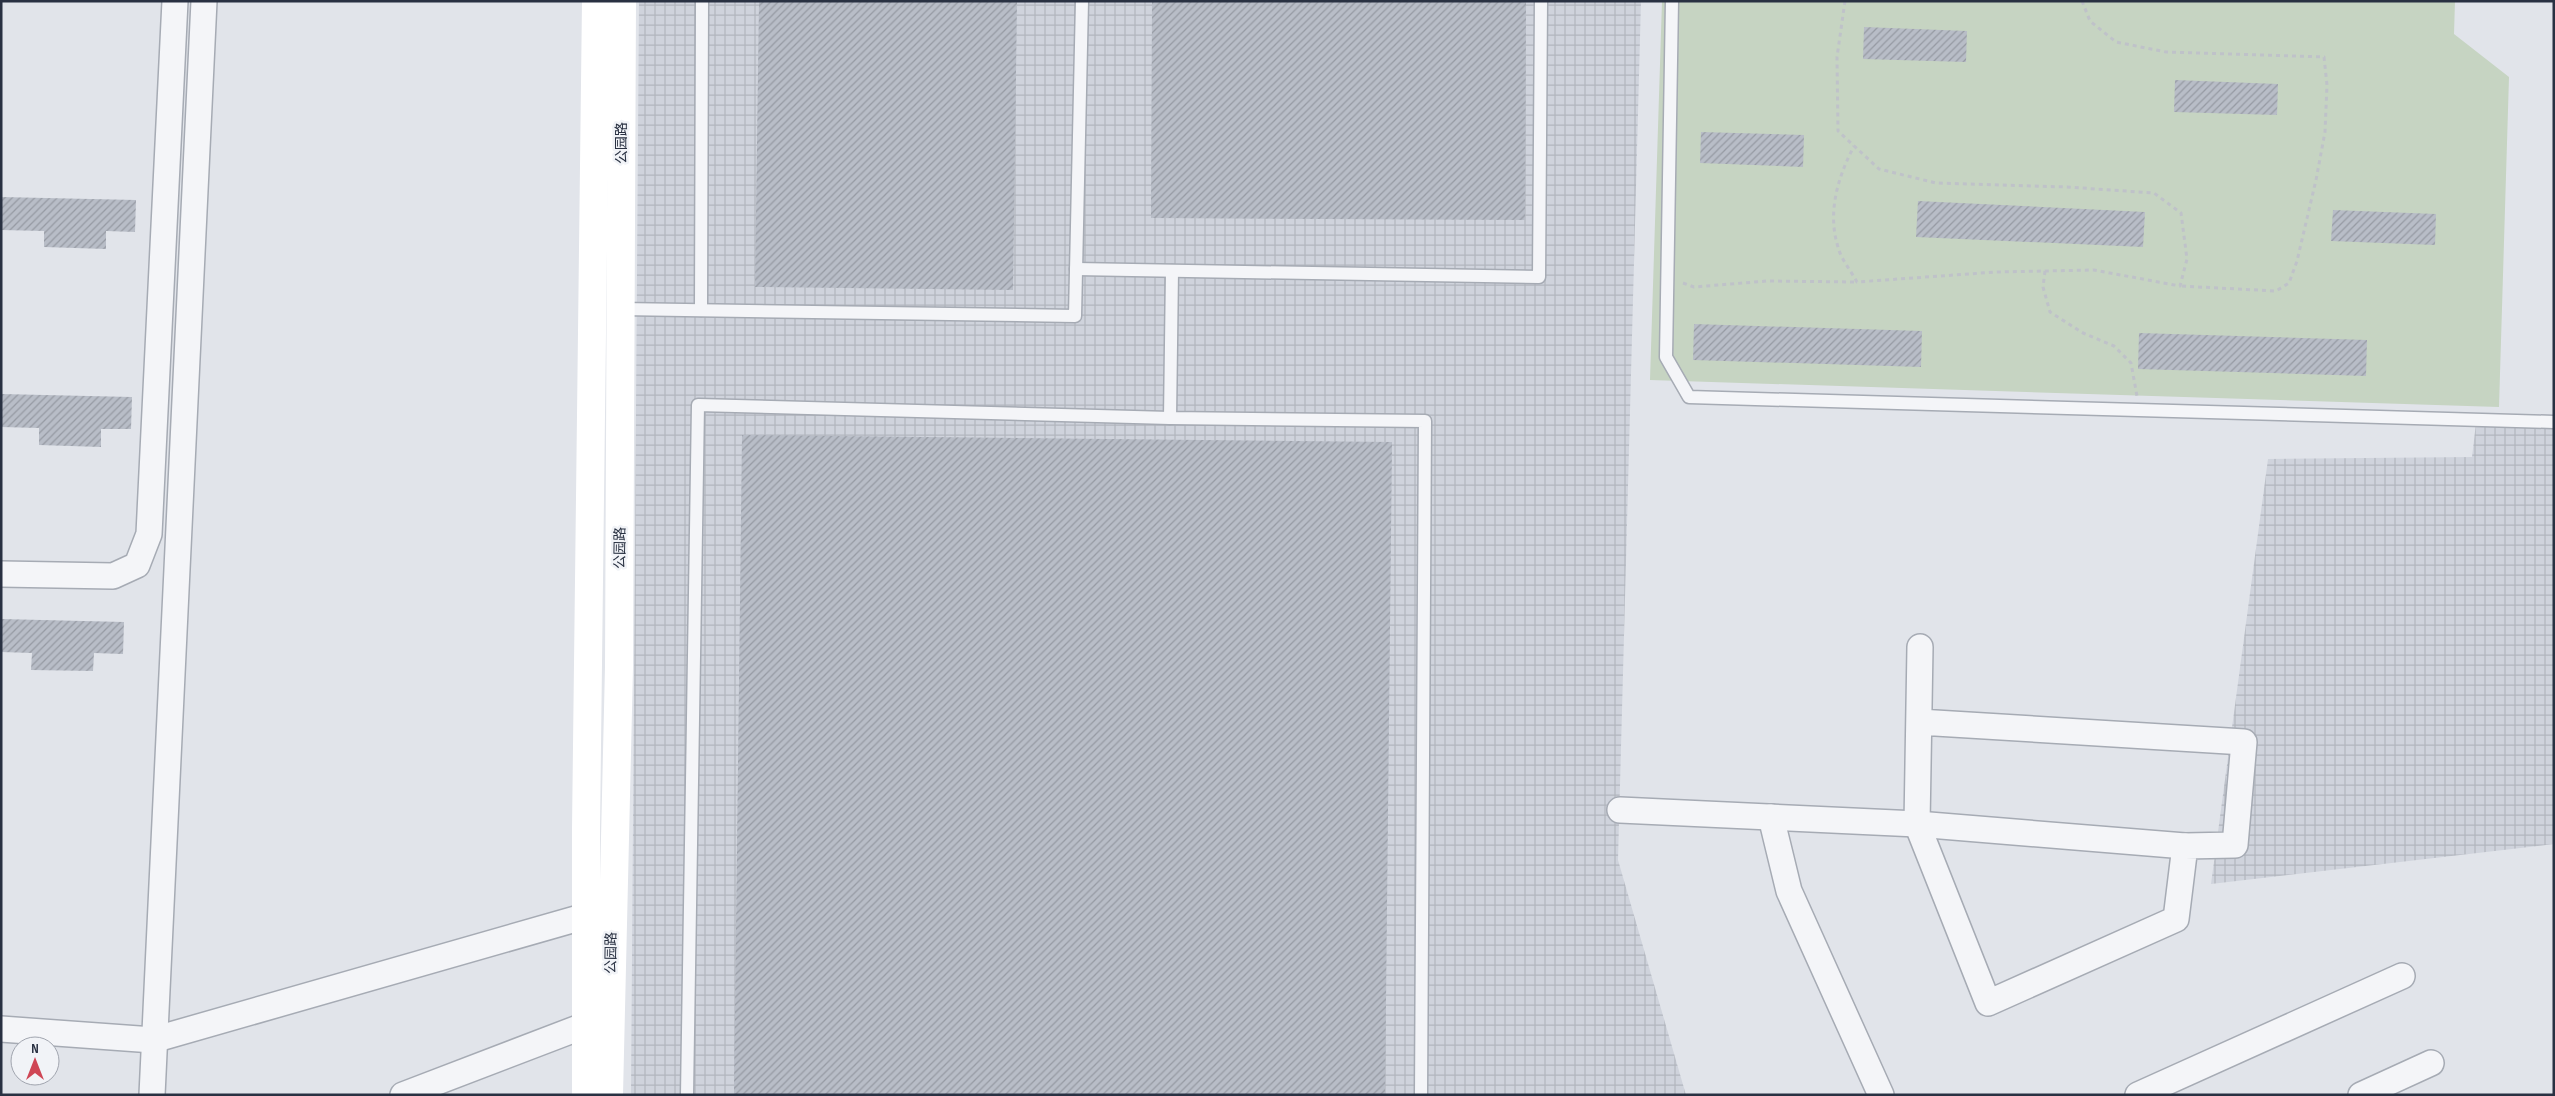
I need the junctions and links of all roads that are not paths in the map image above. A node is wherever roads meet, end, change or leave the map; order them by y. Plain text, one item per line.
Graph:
1 (175, 1) edge
2 (204, 1) edge
3 (596, 1) edge
4 (622, 1) edge
5 (702, 1) edge
6 (1082, 1) edge
7 (1541, 1) edge
8 (1672, 1) edge
9 (1076, 269) junction
10 (1172, 271) junction
11 (621, 309) junction
12 (701, 310) junction
13 (1170, 418) junction
14 (2554, 422) edge
15 (1, 574) edge
16 (1920, 647) dead end
17 (1919, 722) junction
18 (1620, 810) dead end
19 (1770, 817) junction
20 (1917, 824) junction
21 (2185, 846) junction
22 (586, 916) junction
23 (2402, 976) dead end
24 (586, 1025) junction
25 (1, 1030) edge
26 (154, 1040) junction
27 (2431, 1063) dead end
28 (152, 1095) edge
29 (403, 1095) edge
30 (586, 1095) edge
31 (609, 1095) edge
32 (687, 1095) edge
33 (1421, 1095) edge
34 (1881, 1095) edge
35 (2138, 1095) edge
36 (2361, 1095) edge

1 - 15 street
2 - 26 street
3 - 22 street
4 - 11 street, 公园路
5 - 12 lane
6 - 9 lane
7 - 10 lane
8 - 14 lane
9 - 10 lane
9 - 12 lane
10 - 13 lane
11 - 12 lane
11 - 31 street, 公园路
13 - 32 lane
13 - 33 lane
16 - 17 street
17 - 20 street
17 - 21 street
18 - 19 street
19 - 20 street
19 - 34 street
20 - 21 street
20 - 21 street
22 - 24 street
22 - 26 street
23 - 35 street
24 - 29 street
24 - 30 street
25 - 26 street
26 - 28 street
27 - 36 street

